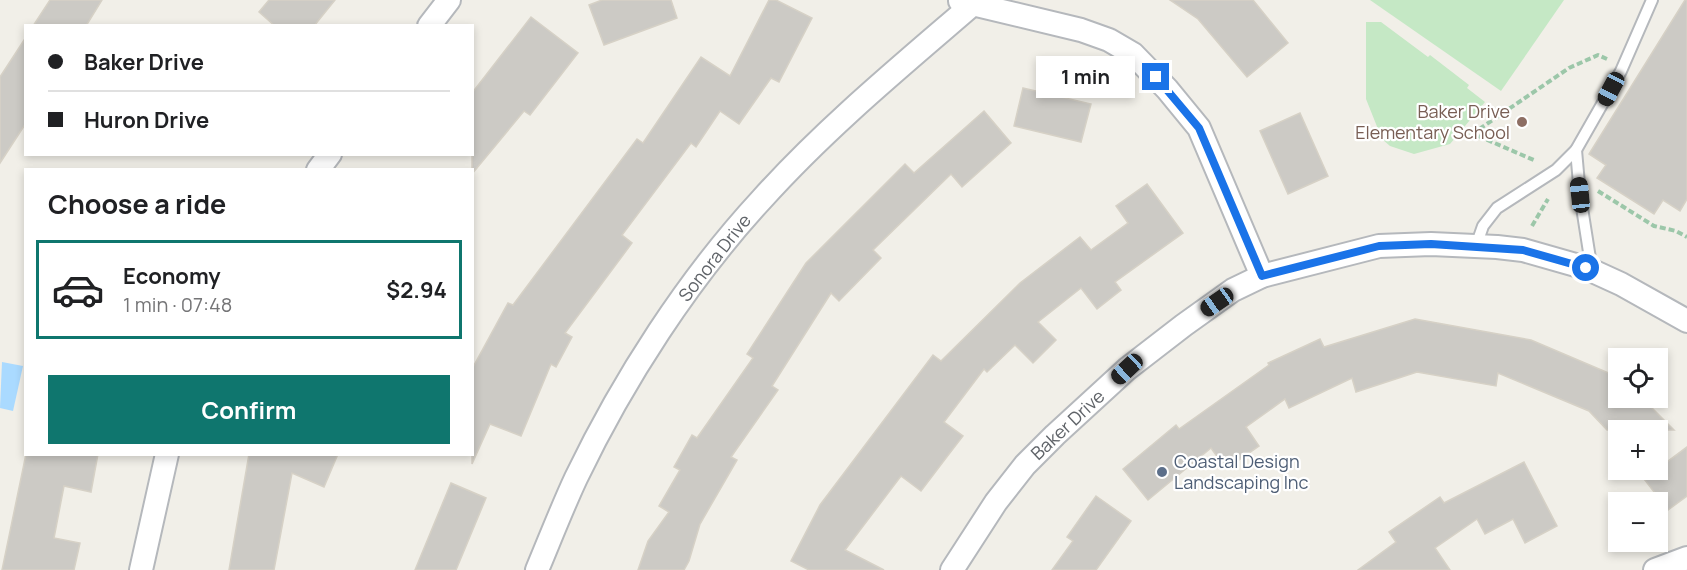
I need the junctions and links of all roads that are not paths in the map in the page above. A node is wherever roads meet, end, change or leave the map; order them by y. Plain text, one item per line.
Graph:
1 (449, 0) edge
2 (1652, 0) edge
3 (964, 3) edge
4 (431, 24) edge
5 (1576, 150) junction
6 (1476, 246) junction
7 (1592, 271) junction
8 (1262, 276) junction
9 (1687, 321) edge
10 (167, 456) edge
11 (1687, 558) edge
12 (141, 570) edge
13 (537, 570) edge
14 (952, 570) edge
15 (1655, 570) edge

1 - 4 street
2 - 5 lane
3 - 8 street
3 - 13 street, Sonora Drive
5 - 6 lane
5 - 7 lane
6 - 7 street, Baker Drive
6 - 8 street, Baker Drive
7 - 9 street, Baker Drive
8 - 14 street, Baker Drive
10 - 12 street
11 - 15 street

